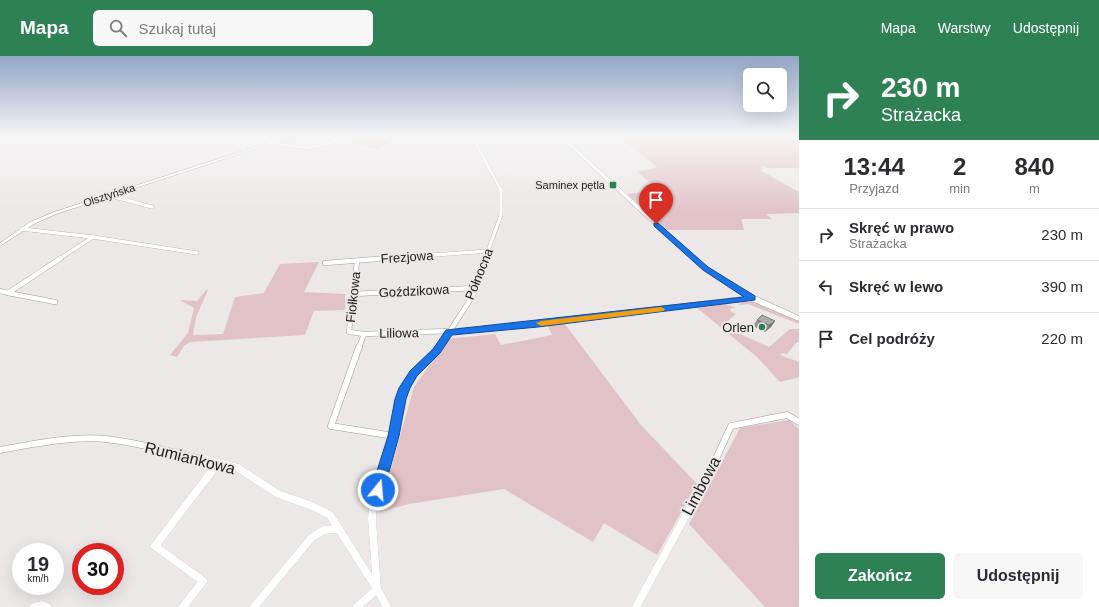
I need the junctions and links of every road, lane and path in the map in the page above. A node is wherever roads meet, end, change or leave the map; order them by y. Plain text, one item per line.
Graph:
1 (211, 162) edge
2 (485, 162) edge
3 (588, 162) edge
4 (107, 195) junction
5 (152, 207) dead end
6 (22, 230) junction
7 (93, 237) junction
8 (0, 245) edge
9 (489, 251) junction
10 (197, 252) dead end
11 (357, 261) junction
12 (325, 264) dead end
13 (476, 288) junction
14 (0, 291) edge
15 (8, 293) junction
16 (353, 294) junction
17 (752, 298) junction
18 (55, 302) dead end
19 (799, 319) edge
20 (349, 332) joint
21 (449, 332) junction
22 (364, 334) junction
23 (799, 422) edge
24 (394, 436) junction
25 (0, 450) edge
26 (218, 463) junction
27 (339, 529) junction
28 (377, 589) junction
29 (34, 607) edge
30 (47, 607) edge
31 (183, 607) edge
32 (254, 607) edge
33 (357, 607) edge
34 (387, 607) edge
35 (636, 607) edge

1 - 4 street, Olsztyńska
2 - 9 street, Północna
3 - 17 main road
4 - 5 street
4 - 6 street, Olsztyńska
6 - 7 street
6 - 8 street, Olsztyńska
7 - 10 street
7 - 15 street
9 - 11 street, Frezjowa
9 - 13 street, Północna
11 - 12 street, Frezjowa
11 - 16 street, Fiołkowa
13 - 16 street, Goździkowa
13 - 21 street, Północna
14 - 15 street
15 - 18 street
16 - 20 street, Fiołkowa
17 - 19 main road
17 - 21 street, Liliowa
20 - 22 street, Liliowa
21 - 22 street, Liliowa
21 - 24 street, Północna
22 - 24 street
23 - 35 street, Limbowa
24 - 28 street, Północna
25 - 26 street, Rumiankowa
26 - 27 street, Rumiankowa
26 - 31 street
27 - 28 street, Rumiankowa
27 - 32 street
28 - 33 street
28 - 34 street, Północna
29 - 30 street

